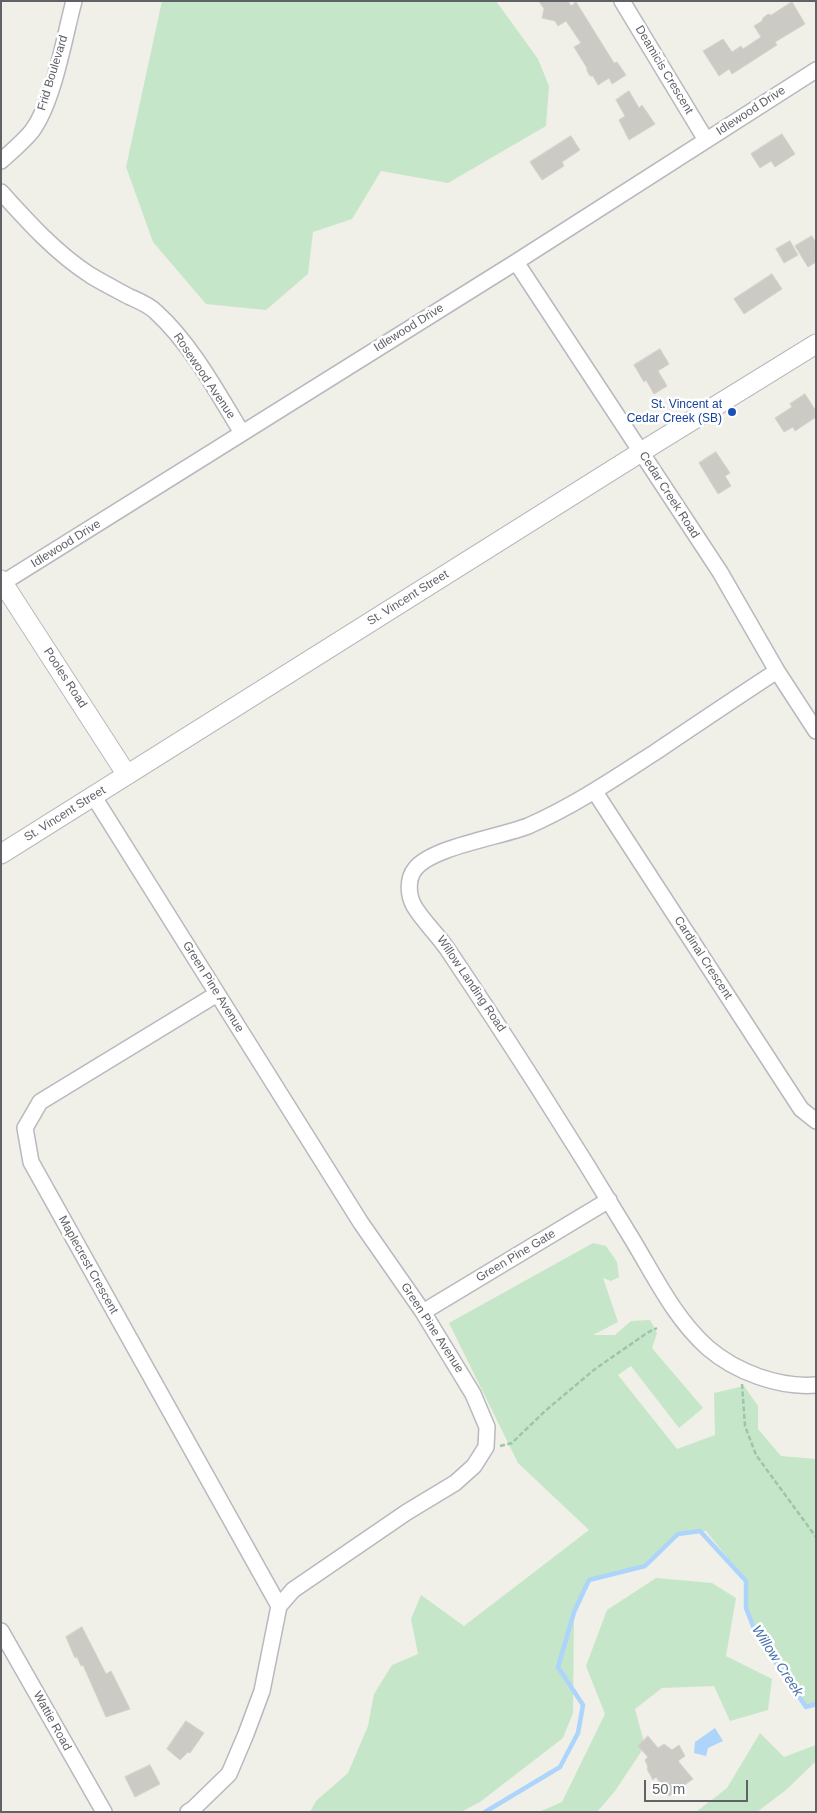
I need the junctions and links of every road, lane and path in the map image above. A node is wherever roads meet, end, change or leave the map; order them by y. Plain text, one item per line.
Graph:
1 (74, 1) edge
2 (622, 1) edge
3 (816, 70) edge
4 (706, 140) junction
5 (1, 161) edge
6 (1, 192) edge
7 (516, 262) junction
8 (816, 344) edge
9 (242, 433) junction
10 (640, 452) junction
11 (2, 583) edge
12 (777, 671) junction
13 (816, 731) edge
14 (127, 775) junction
15 (595, 792) junction
16 (94, 797) junction
17 (1, 854) edge
18 (217, 994) junction
19 (816, 1121) edge
20 (608, 1200) junction
21 (423, 1312) junction
22 (657, 1328) dead end
23 (742, 1370) junction
24 (816, 1385) edge
25 (486, 1447) junction
26 (816, 1537) edge
27 (278, 1606) junction
28 (1, 1631) edge
29 (104, 1812) edge
30 (188, 1812) edge

1 - 5 street, Frid Boulevard
2 - 4 street, Deamicis Crescent
3 - 4 street, Idlewood Drive
4 - 7 street, Idlewood Drive
6 - 9 street, Rosewood Avenue
7 - 9 street, Idlewood Drive
7 - 10 street, Cedar Creek Road
8 - 10 street, St. Vincent Street
9 - 11 street, Idlewood Drive
10 - 12 street, Cedar Creek Road
10 - 14 street, St. Vincent Street
11 - 14 street, Pooles Road
12 - 13 street, Cedar Creek Road
12 - 15 street, Willow Landing Road
14 - 16 street, St. Vincent Street
15 - 19 street, Cardinal Crescent
15 - 20 street, Willow Landing Road
16 - 17 street, St. Vincent Street
16 - 18 street, Green Pine Avenue
18 - 21 street, Green Pine Avenue
18 - 27 street, Maplecrest Crescent
20 - 21 street, Green Pine Gate
20 - 23 street, Willow Landing Road
21 - 25 street, Green Pine Avenue
22 - 25 path
23 - 24 street, Willow Landing Road
23 - 26 path
25 - 27 street
27 - 30 street
28 - 29 street, Wattie Road

